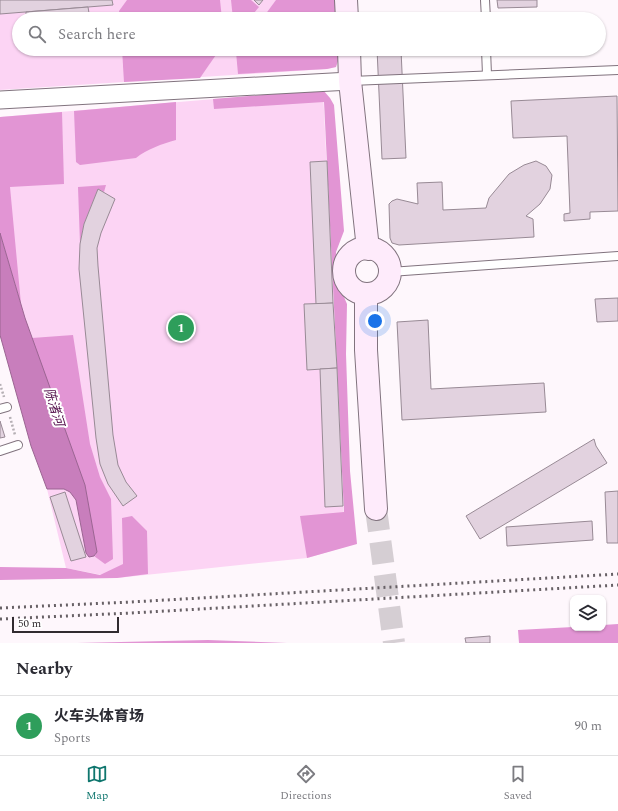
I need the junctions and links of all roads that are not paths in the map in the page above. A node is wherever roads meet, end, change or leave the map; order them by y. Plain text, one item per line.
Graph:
1 (346, 0) edge
2 (485, 0) edge
3 (347, 12) edge
4 (486, 12) edge
5 (348, 56) edge
6 (486, 56) edge
7 (618, 70) edge
8 (487, 75) junction
9 (350, 81) junction
10 (0, 100) edge
11 (368, 249) junction
12 (618, 256) edge
13 (390, 272) junction
14 (366, 294) junction
15 (18, 445) dead end
16 (0, 451) edge
17 (376, 509) tunnel mouth

1 - 3 street
2 - 4 lane
5 - 9 street
6 - 8 lane
7 - 8 lane
8 - 9 lane
9 - 10 street
9 - 11 street
11 - 13 street
11 - 14 street
12 - 13 lane
13 - 14 street
14 - 17 street
15 - 16 lane

